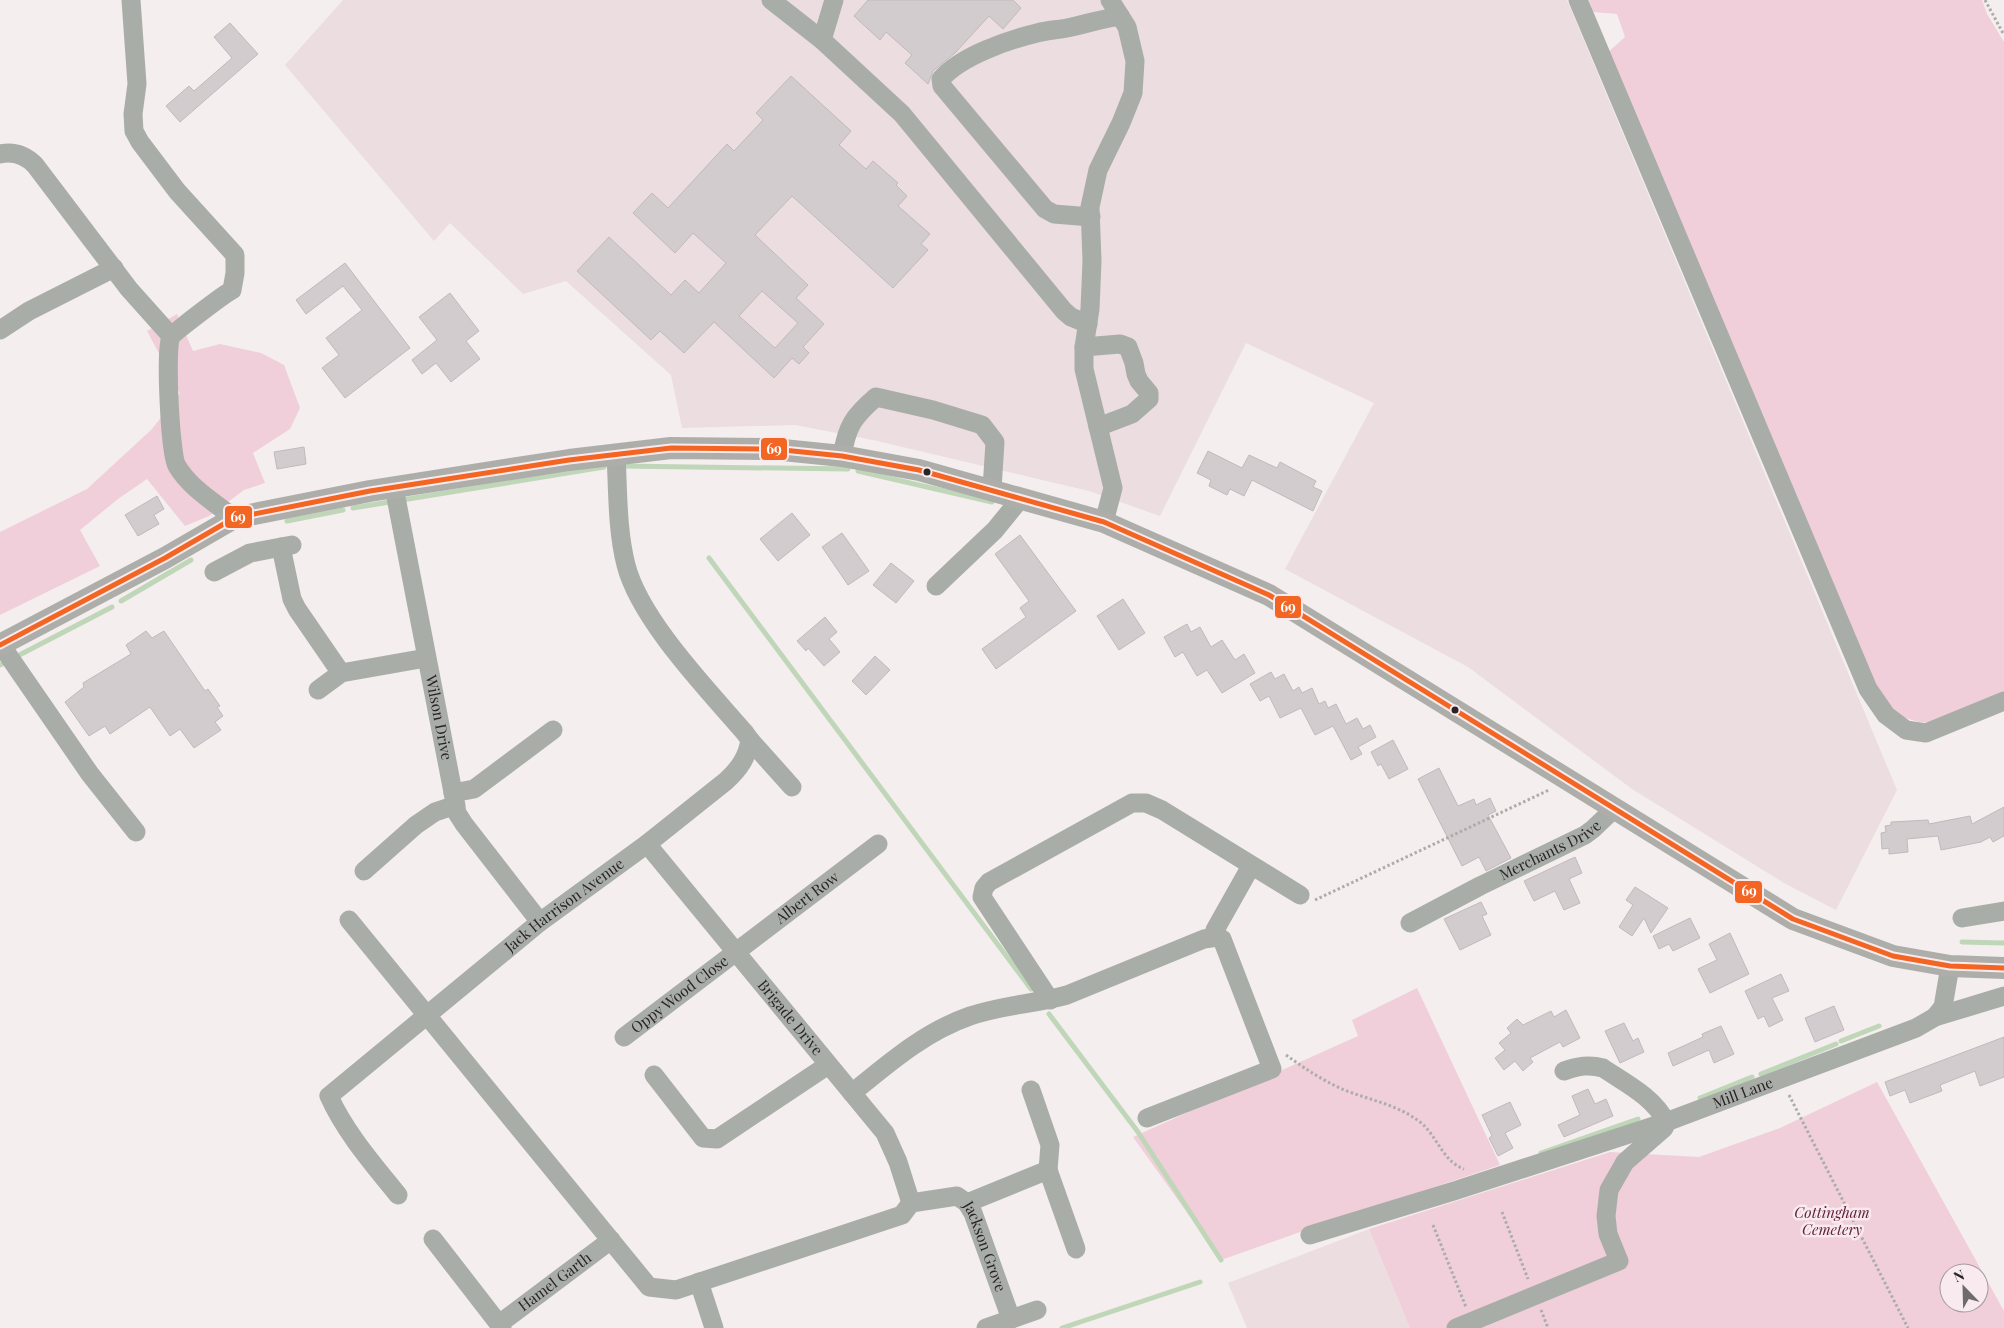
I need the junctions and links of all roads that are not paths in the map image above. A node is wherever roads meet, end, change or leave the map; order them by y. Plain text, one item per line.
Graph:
1 (131, 0) edge
2 (771, 0) edge
3 (834, 0) edge
4 (1110, 0) edge
5 (1578, 0) edge
6 (1120, 16) junction
7 (822, 40) junction
8 (0, 154) edge
9 (1091, 217) junction
10 (114, 268) junction
11 (1088, 324) junction
12 (0, 330) edge
13 (171, 336) junction
14 (1084, 347) junction
15 (1098, 427) junction
16 (616, 455) junction
17 (842, 456) junction
18 (394, 487) junction
19 (992, 489) junction
20 (1022, 498) junction
21 (234, 518) junction
22 (1104, 522) junction
23 (214, 572) dead end
24 (936, 586) dead end
25 (1, 645) edge
26 (426, 658) junction
27 (341, 673) junction
28 (318, 690) dead end
29 (2004, 701) edge
30 (553, 730) dead end
31 (750, 740) junction
32 (792, 787) dead end
33 (455, 799) junction
34 (1615, 808) junction
35 (136, 832) dead end
36 (647, 844) junction
37 (878, 844) dead end
38 (1251, 866) junction
39 (364, 871) dead end
40 (1300, 895) road end
41 (2004, 911) edge
42 (1962, 918) dead end
43 (349, 920) dead end
44 (540, 922) junction
45 (1410, 924) dead end
46 (1213, 937) junction
47 (735, 951) junction
48 (1950, 966) junction
49 (2004, 968) edge
50 (2004, 996) edge
51 (1050, 1000) junction
52 (426, 1015) junction
53 (1935, 1017) junction
54 (624, 1037) dead end
55 (828, 1065) junction
56 (1564, 1071) dead end
57 (654, 1075) dead end
58 (1031, 1090) dead end
59 (852, 1093) junction
60 (1147, 1118) dead end
61 (1666, 1122) junction
62 (1048, 1170) junction
63 (398, 1195) dead end
64 (911, 1203) junction
65 (967, 1203) junction
66 (1310, 1234) dead end
67 (433, 1239) dead end
68 (611, 1240) junction
69 (1076, 1249) dead end
70 (699, 1282) junction
71 (1037, 1310) dead end
72 (1011, 1319) junction
73 (1464, 1325) edge
74 (500, 1326) edge
75 (714, 1328) edge
76 (986, 1328) edge

1 - 13 street
2 - 7 street
3 - 7 street
4 - 6 street
5 - 29 street
6 - 9 street
6 - 9 street
7 - 11 street
8 - 10 street
9 - 11 street
10 - 12 street
10 - 13 street
11 - 14 street
13 - 21 street
14 - 15 street
14 - 15 street
15 - 22 street
16 - 17 main road
16 - 18 main road
16 - 31 street
17 - 19 main road
17 - 19 street
18 - 21 main road
18 - 26 street, Wilson Drive
19 - 20 main road
20 - 22 main road
20 - 24 street
21 - 25 main road
22 - 34 main road
23 - 27 street
25 - 35 street
26 - 27 street
26 - 33 street, Wilson Drive
27 - 28 street
30 - 33 street
31 - 32 street
31 - 36 street, Jack Harrison Avenue
33 - 39 street
33 - 44 street, Wilson Drive
34 - 45 street, Merchants Drive
34 - 48 main road
36 - 44 street, Jack Harrison Avenue
36 - 47 street, Brigade Drive
37 - 47 street, Albert Row
38 - 40 street
38 - 46 street
38 - 51 street
41 - 42 street
43 - 52 street
44 - 52 street, Jack Harrison Avenue
46 - 51 street
46 - 60 street
47 - 54 street, Oppy Wood Close
47 - 55 street, Brigade Drive
48 - 49 main road
48 - 53 street
50 - 53 street, Mill Lane
51 - 59 street
52 - 63 street, Jack Harrison Avenue
52 - 68 street
53 - 61 street, Mill Lane
55 - 57 street
55 - 59 street, Brigade Drive
56 - 61 street
58 - 62 street
59 - 64 street, Brigade Drive
61 - 66 street, Mill Lane
61 - 73 street
62 - 65 street
62 - 69 street
64 - 65 street, Jackson Grove
64 - 70 street
65 - 72 street, Jackson Grove
67 - 74 street, Hamel Garth
68 - 70 street
68 - 74 street, Hamel Garth
70 - 75 street
71 - 72 street
72 - 76 street

